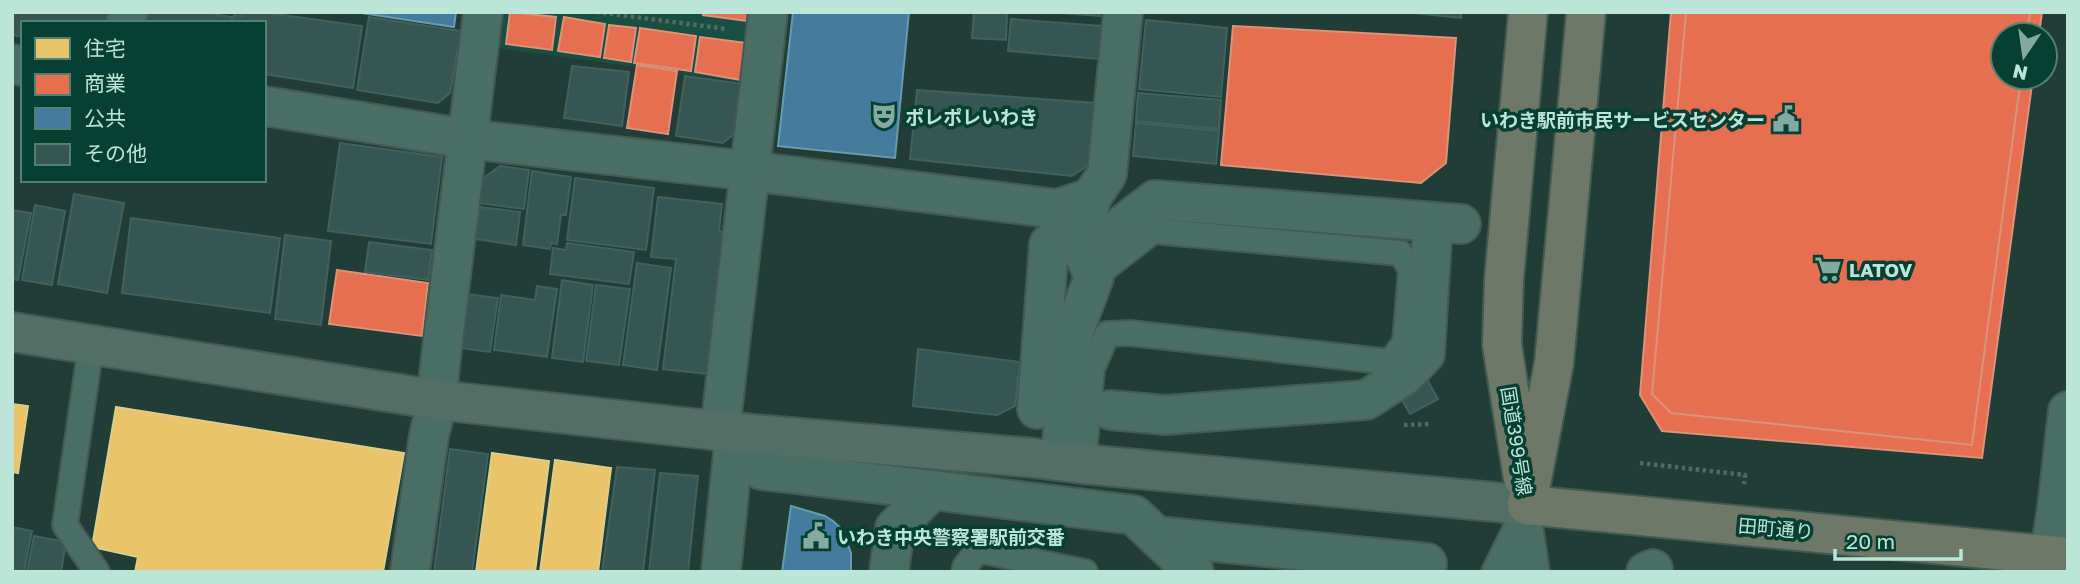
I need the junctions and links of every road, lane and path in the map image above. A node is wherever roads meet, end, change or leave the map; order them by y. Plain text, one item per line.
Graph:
1 (483, 12) edge
2 (596, 12) edge
3 (1123, 12) edge
4 (1528, 12) edge
5 (1586, 12) edge
6 (767, 23) edge
7 (266, 106) edge
8 (468, 139) junction
9 (750, 170) junction
10 (1091, 198) junction
11 (1088, 262) junction
12 (12, 332) edge
13 (91, 345) junction
14 (438, 400) junction
15 (1037, 409) dead end
16 (1110, 410) dead end
17 (2068, 411) edge
18 (727, 432) junction
19 (1071, 462) junction
20 (1640, 463) dead end
21 (761, 470) dead end
22 (1745, 475) dead end
23 (932, 490) junction
24 (1527, 505) junction
25 (1156, 536) junction
26 (2056, 561) edge
27 (97, 572) edge
28 (410, 572) edge
29 (721, 572) edge
30 (888, 572) edge
31 (964, 572) edge
32 (1085, 572) edge
33 (1194, 572) edge
34 (1426, 572) edge
35 (1494, 572) edge
36 (1517, 572) edge
37 (1537, 572) edge

1 - 8 street
2 - 6 path
3 - 10 street
4 - 24 highway, 国道399号線
5 - 24 highway, 国道399号線
6 - 9 street
7 - 8 street
8 - 9 street
8 - 14 street
9 - 10 street
9 - 18 street
10 - 11 street
11 - 15 street
11 - 16 street
11 - 19 street
11 - 19 lane
12 - 13 street
13 - 14 street
13 - 27 lane
14 - 18 street
14 - 28 street
17 - 26 street
18 - 19 street
18 - 29 street
19 - 24 street
20 - 22 path
21 - 23 street
23 - 25 street
23 - 30 street
24 - 26 highway, 田町通り
24 - 35 lane
24 - 36 lane
24 - 37 lane
25 - 33 street
25 - 34 street
31 - 32 lane

